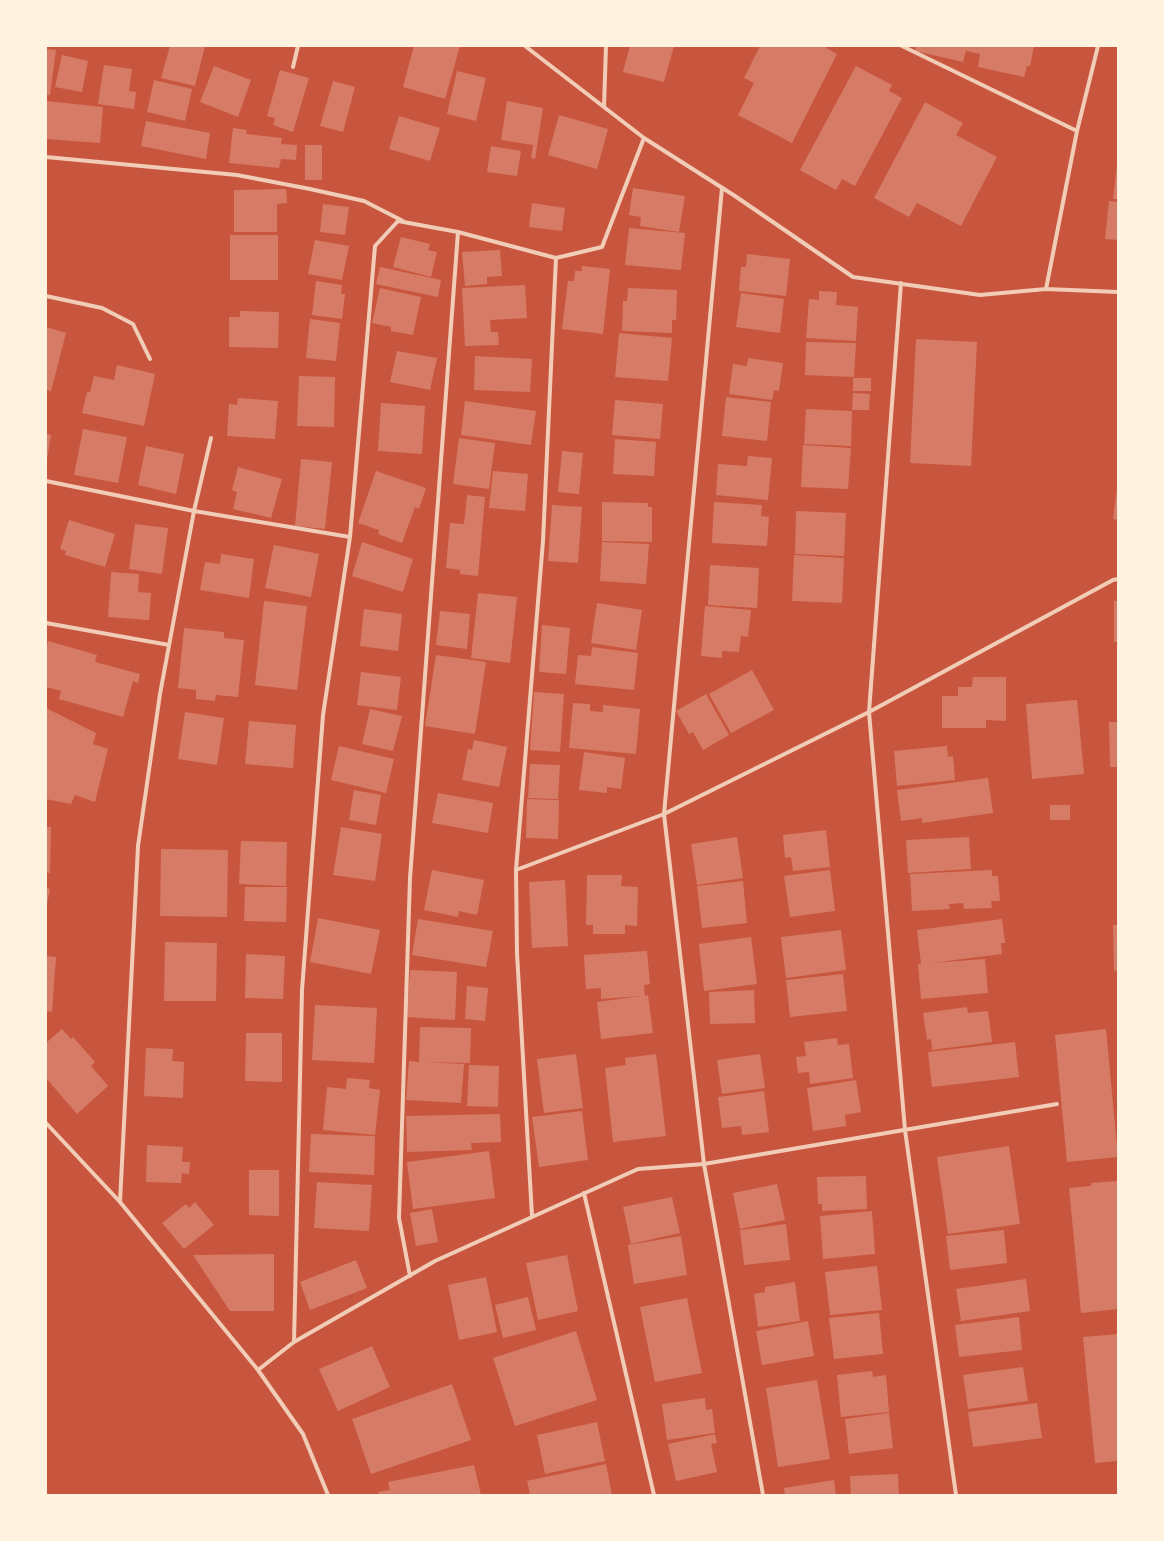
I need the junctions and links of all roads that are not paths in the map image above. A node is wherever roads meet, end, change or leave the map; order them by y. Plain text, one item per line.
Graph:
1 (298, 46) edge
2 (525, 46) edge
3 (606, 46) edge
4 (902, 46) edge
5 (1098, 46) edge
6 (293, 67) dead end
7 (604, 107) junction
8 (1077, 131) junction
9 (644, 138) junction
10 (46, 157) edge
11 (722, 188) junction
12 (407, 223) junction
13 (458, 232) junction
14 (556, 258) junction
15 (901, 283) junction
16 (1046, 289) junction
17 (1118, 292) edge
18 (46, 296) edge
19 (150, 359) dead end
20 (211, 438) dead end
21 (46, 481) edge
22 (194, 511) junction
23 (350, 537) junction
24 (1118, 578) edge
25 (46, 623) edge
26 (169, 645) junction
27 (869, 712) junction
28 (664, 814) junction
29 (516, 870) junction
30 (1057, 1104) dead end
31 (46, 1123) edge
32 (905, 1130) junction
33 (704, 1164) junction
34 (584, 1193) junction
35 (120, 1202) junction
36 (532, 1216) junction
37 (410, 1276) junction
38 (294, 1342) junction
39 (258, 1370) junction
40 (328, 1495) edge
41 (654, 1495) edge
42 (763, 1495) edge
43 (956, 1495) edge

1 - 6 street
2 - 7 street
3 - 7 street
4 - 8 street
5 - 8 street
7 - 9 street
8 - 16 street
9 - 11 street
9 - 14 street
10 - 12 street
11 - 15 street
11 - 28 street
12 - 13 street
12 - 23 street
13 - 14 street
13 - 37 street
14 - 29 street
15 - 16 street
15 - 27 street
16 - 17 street
18 - 19 street
20 - 22 street
21 - 22 street
22 - 23 street
22 - 26 street
23 - 38 street
24 - 27 street
25 - 26 street
26 - 35 street
27 - 28 street
27 - 32 street
28 - 29 street
28 - 33 street
29 - 36 street
30 - 32 street
31 - 35 street
32 - 33 street
32 - 43 street
33 - 34 street
33 - 42 street
34 - 36 street
34 - 41 street
35 - 39 street
36 - 37 street
37 - 38 street
38 - 39 street
39 - 40 street

